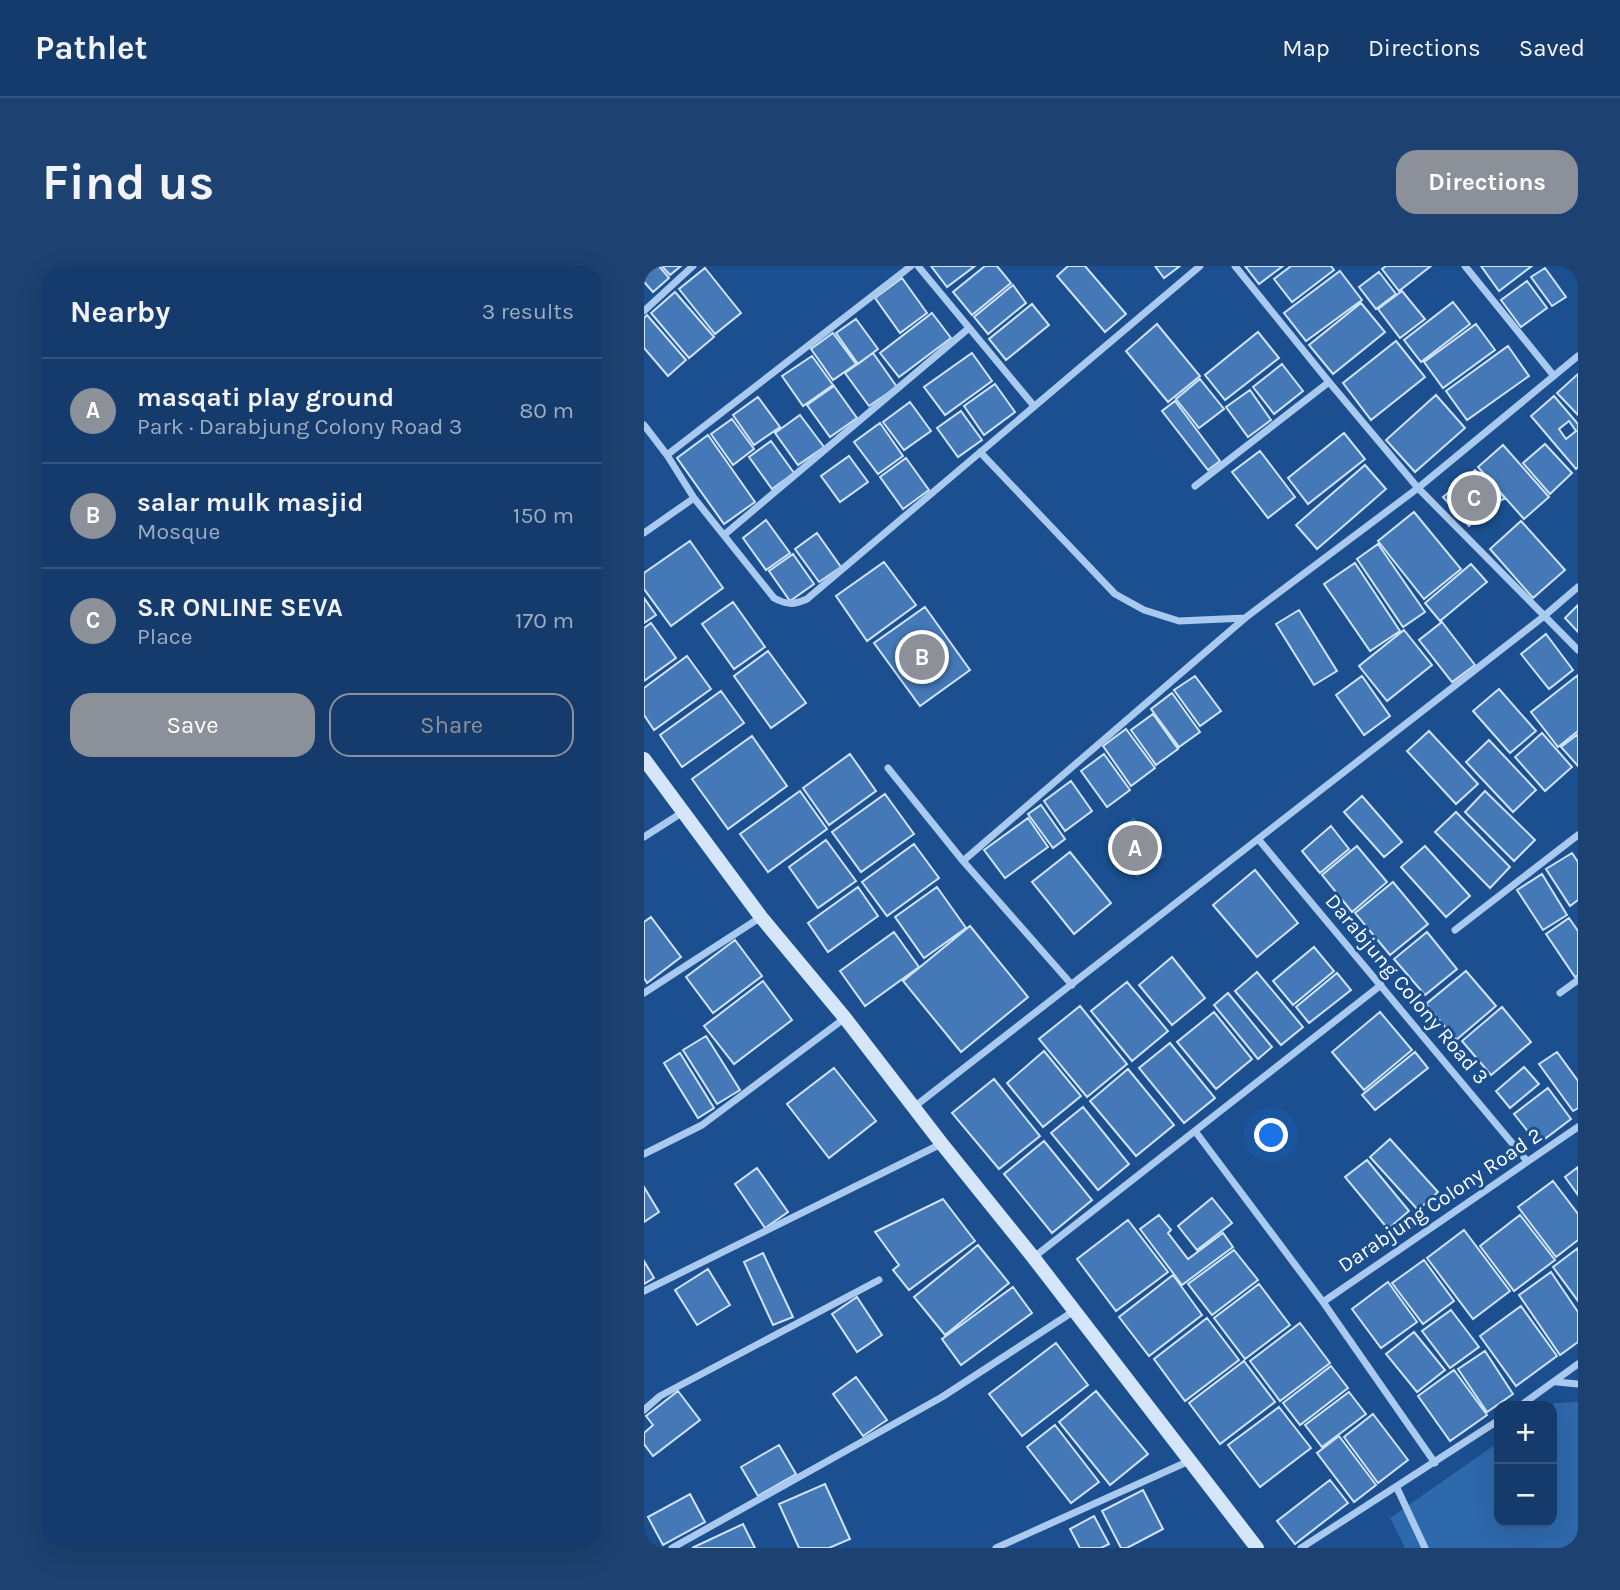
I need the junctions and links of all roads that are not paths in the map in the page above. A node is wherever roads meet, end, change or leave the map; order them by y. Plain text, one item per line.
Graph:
1 (693, 266) edge
2 (911, 266) edge
3 (918, 266) edge
4 (1200, 266) edge
5 (1235, 266) edge
6 (1465, 266) edge
7 (644, 311) edge
8 (969, 328) junction
9 (1578, 356) edge
10 (1554, 376) junction
11 (1329, 382) junction
12 (1034, 406) junction
13 (644, 425) edge
14 (980, 452) junction
15 (667, 455) junction
16 (1195, 486) dead end
17 (1418, 488) junction
18 (694, 498) junction
19 (644, 533) edge
20 (724, 535) junction
21 (1578, 587) edge
22 (1544, 617) junction
23 (1245, 618) junction
24 (1578, 650) edge
25 (644, 759) edge
26 (888, 768) dead end
27 (683, 812) junction
28 (1578, 835) edge
29 (644, 837) edge
30 (1259, 839) junction
31 (963, 861) junction
32 (761, 917) junction
33 (1455, 930) dead end
34 (1578, 981) edge
35 (1072, 985) junction
36 (1381, 985) junction
37 (644, 993) edge
38 (1560, 993) dead end
39 (845, 1018) junction
40 (913, 1107) junction
41 (1578, 1128) edge
42 (1195, 1131) junction
43 (942, 1144) junction
44 (644, 1154) edge
45 (1527, 1161) junction
46 (1033, 1257) junction
47 (879, 1280) dead end
48 (644, 1291) edge
49 (1322, 1302) junction
50 (1074, 1311) junction
51 (1578, 1364) edge
52 (1556, 1382) junction
53 (1578, 1384) edge
54 (1528, 1401) edge
55 (644, 1410) edge
56 (1494, 1423) edge
57 (1189, 1461) junction
58 (1435, 1464) junction
59 (1397, 1488) junction
60 (672, 1548) edge
61 (996, 1548) edge
62 (1255, 1548) edge
63 (1301, 1548) edge
64 (1425, 1548) edge

1 - 7 street
2 - 15 street
3 - 8 street
4 - 12 street
5 - 11 street
6 - 10 street
8 - 12 street
8 - 20 street
9 - 10 street
10 - 17 street
11 - 16 street
11 - 17 street
12 - 14 street
13 - 15 street
14 - 20 street
14 - 23 street
15 - 18 street
17 - 22 street
17 - 23 street
18 - 19 street
18 - 20 street
21 - 22 street
22 - 24 street
22 - 30 street
23 - 31 street
25 - 27 street
26 - 31 street
27 - 29 street
27 - 32 street
28 - 33 street
30 - 35 street
30 - 36 street, Darabjung Colony Road 3
31 - 35 street
32 - 37 street
32 - 39 street
34 - 38 street
35 - 40 street
36 - 42 street
36 - 45 street, Darabjung Colony Road 3
39 - 40 street
39 - 44 street
40 - 43 street
41 - 45 street, Darabjung Colony Road 2
42 - 46 street
42 - 49 street
43 - 46 street
43 - 48 street
45 - 49 street, Darabjung Colony Road 2
46 - 50 street
47 - 55 street
49 - 58 street
50 - 57 street
50 - 60 street
51 - 52 street
52 - 53 street
52 - 54 street
56 - 58 street
57 - 61 street
57 - 62 street
58 - 59 street
59 - 63 street
59 - 64 street

